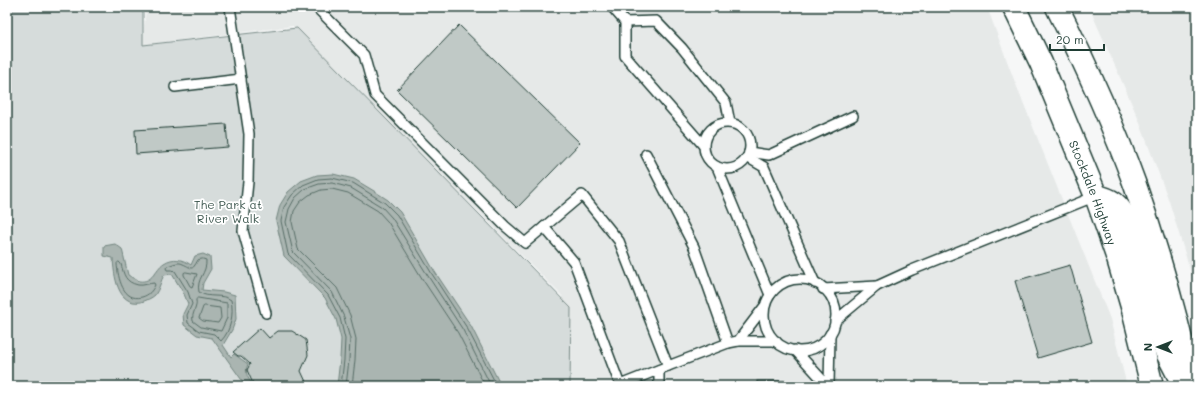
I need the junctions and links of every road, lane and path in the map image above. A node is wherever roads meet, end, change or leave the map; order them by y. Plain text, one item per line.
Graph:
1 (230, 7) edge
2 (316, 7) edge
3 (612, 7) edge
4 (1014, 7) edge
5 (1057, 7) edge
6 (625, 22) junction
7 (241, 79) junction
8 (175, 87) dead end
9 (853, 116) dead end
10 (730, 123) junction
11 (703, 145) junction
12 (646, 154) dead end
13 (748, 154) junction
14 (717, 167) junction
15 (1096, 196) junction
16 (544, 227) junction
17 (815, 283) junction
18 (877, 286) junction
19 (823, 288) junction
20 (770, 295) junction
21 (765, 306) junction
22 (266, 313) dead end
23 (835, 320) junction
24 (830, 334) junction
25 (738, 341) junction
26 (776, 341) junction
27 (728, 343) junction
28 (796, 350) junction
29 (668, 366) junction
30 (659, 370) junction
31 (619, 385) edge
32 (659, 386) edge
33 (828, 386) edge
34 (1152, 386) edge
35 (1184, 386) edge
36 (1192, 386) edge

1 - 7 lane
2 - 16 lane
3 - 6 lane
4 - 15 main road, Stockdale Highway
5 - 36 main road
6 - 10 lane
6 - 11 lane
7 - 8 lane
7 - 22 lane
9 - 13 lane
10 - 11 lane
10 - 13 lane
11 - 14 lane
12 - 27 lane
13 - 14 lane
13 - 17 lane
14 - 20 lane
15 - 18 lane
15 - 34 main road, Stockdale Highway
15 - 35 main road
16 - 29 lane
16 - 31 lane
17 - 19 lane
17 - 20 lane
18 - 19 lane
18 - 23 lane
19 - 23 lane
20 - 21 lane
21 - 25 lane
21 - 26 lane
23 - 24 lane
24 - 28 lane
24 - 33 lane
25 - 26 lane
25 - 27 lane
26 - 28 lane
27 - 29 lane
28 - 33 lane
29 - 30 lane
30 - 31 lane
30 - 32 lane

